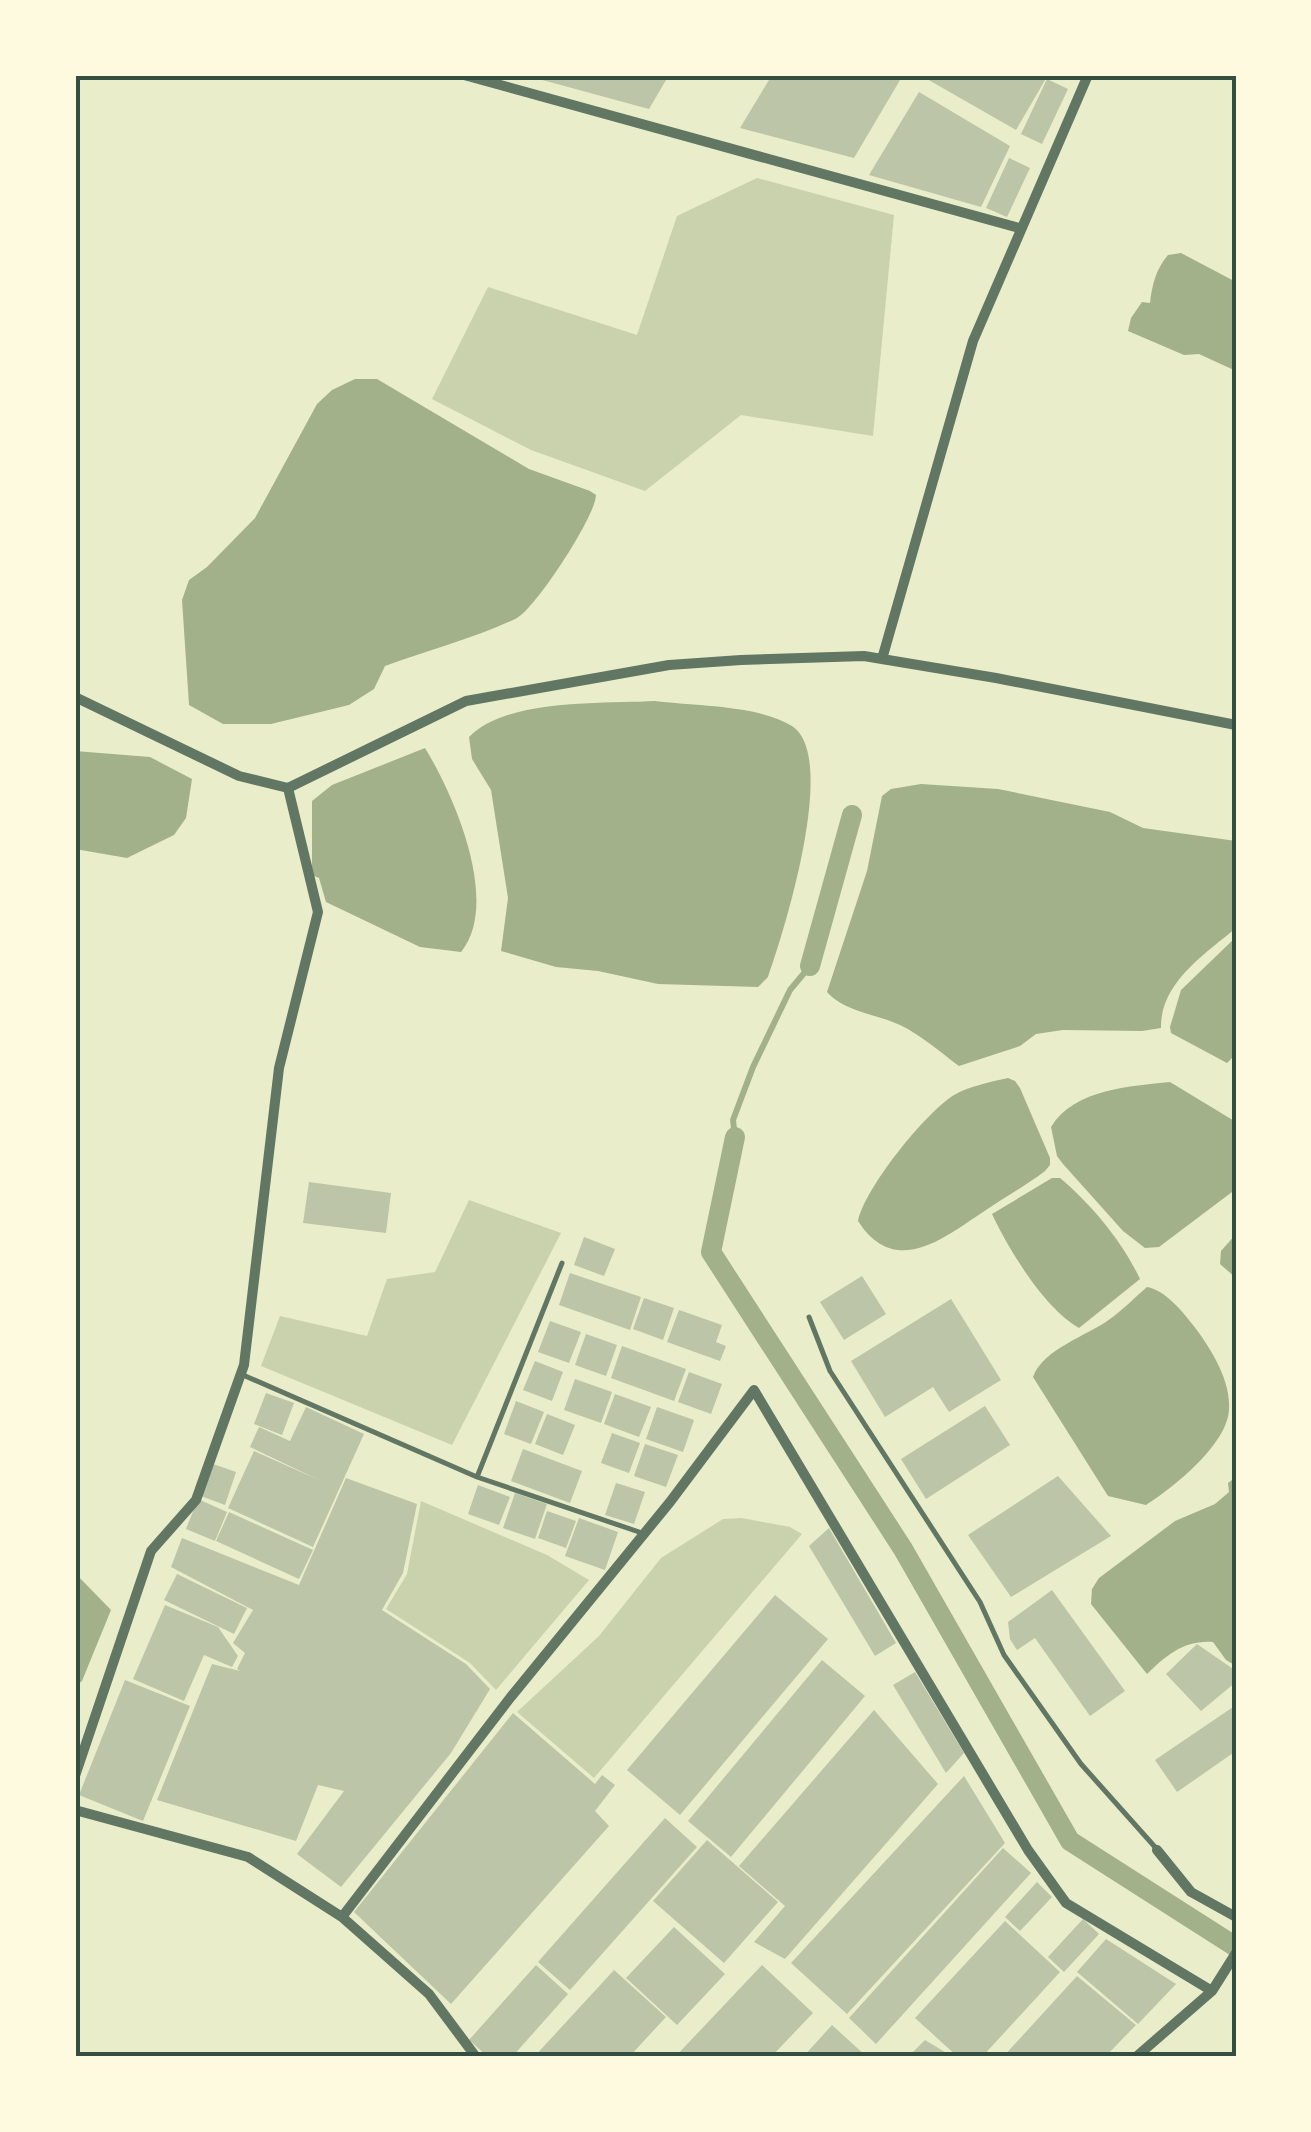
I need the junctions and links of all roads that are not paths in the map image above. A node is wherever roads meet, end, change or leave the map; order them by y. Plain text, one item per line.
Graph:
1 (464, 75) edge
2 (1088, 75) edge
3 (1019, 228) junction
4 (882, 659) junction
5 (75, 697) edge
6 (1236, 725) edge
7 (288, 788) junction
8 (562, 1263) dead end
9 (809, 1318) dead end
10 (240, 1374) junction
11 (478, 1476) junction
12 (644, 1534) junction
13 (75, 1776) edge
14 (75, 1810) edge
15 (1158, 1850) joint
16 (342, 1917) junction
17 (1236, 1917) edge
18 (1236, 1952) edge
19 (1212, 1991) junction
20 (476, 2057) edge
21 (1136, 2057) edge

1 - 3 street
2 - 3 street
3 - 4 street
4 - 6 street
4 - 7 street
5 - 7 street
7 - 10 street
8 - 11 lane
9 - 15 lane
10 - 11 lane
10 - 13 street
11 - 12 lane
12 - 16 street
12 - 19 street
14 - 16 street
15 - 17 street
16 - 20 street
18 - 19 street
19 - 21 street

